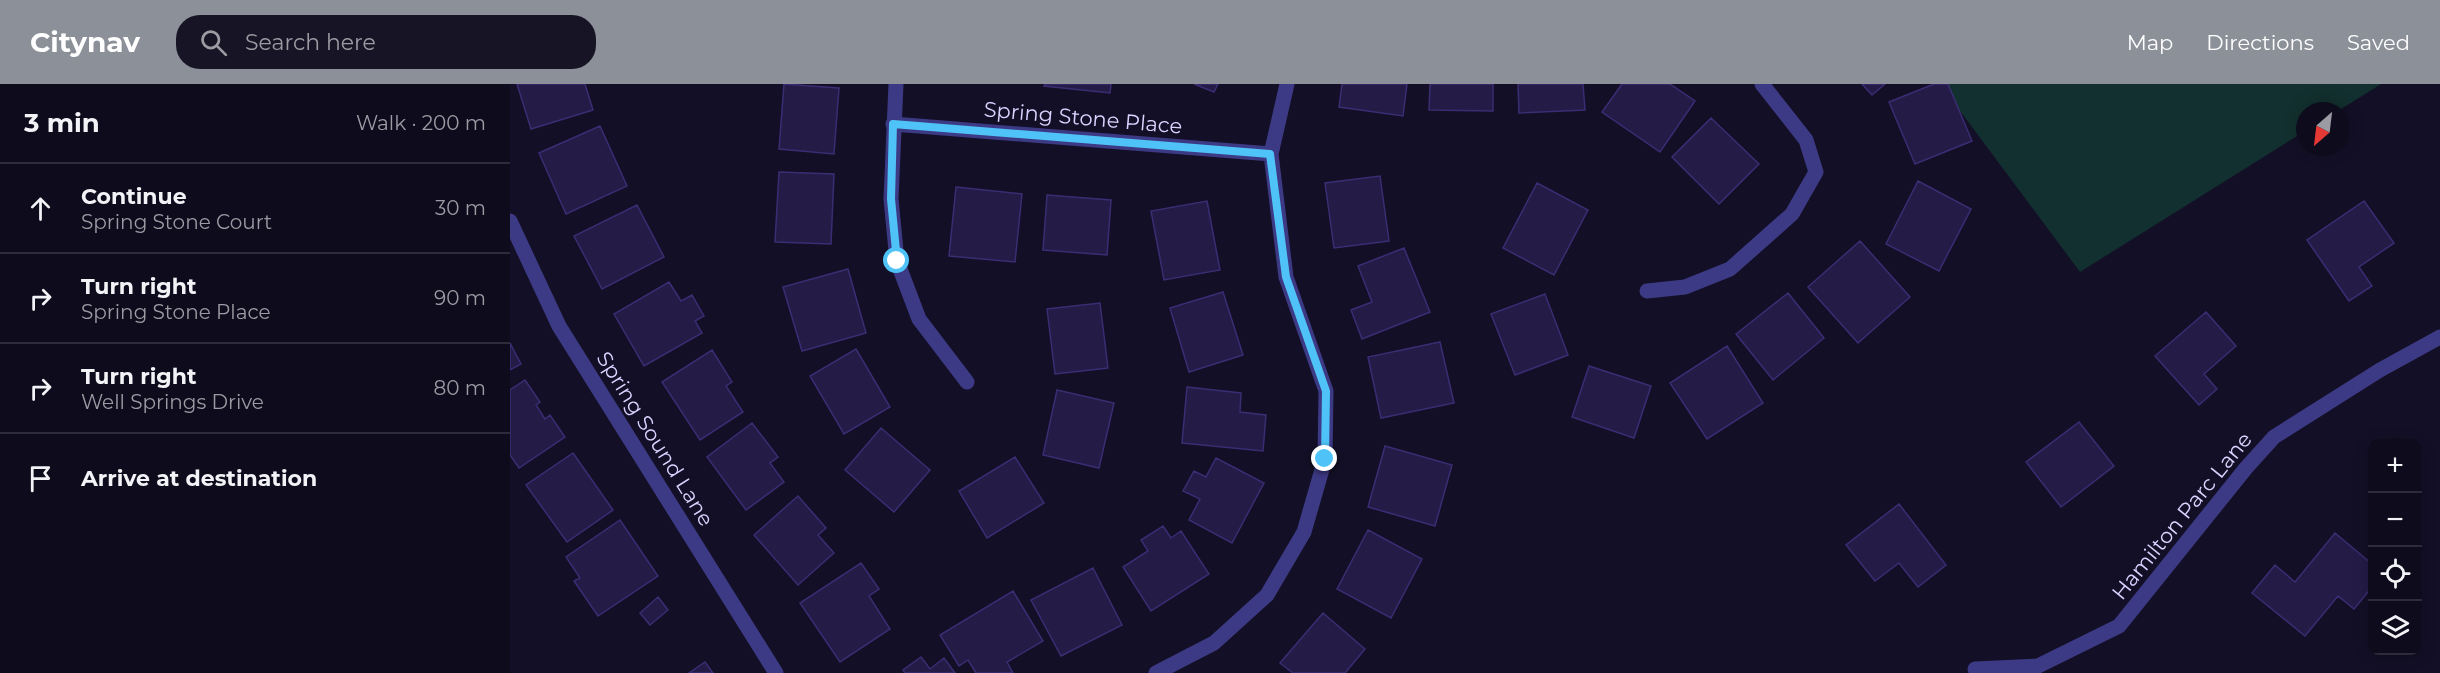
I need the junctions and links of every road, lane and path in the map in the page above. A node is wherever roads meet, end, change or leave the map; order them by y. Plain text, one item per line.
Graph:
1 (896, 84) edge
2 (1287, 84) edge
3 (1762, 84) edge
4 (893, 124) junction
5 (1270, 154) junction
6 (510, 221) edge
7 (1647, 291) dead end
8 (2440, 337) edge
9 (967, 382) dead end
10 (1975, 669) dead end
11 (776, 673) edge
12 (1156, 673) edge

1 - 4 street
2 - 5 street
3 - 7 street
4 - 5 street, Spring Stone Place
4 - 9 street
5 - 12 street
6 - 11 street, Spring Sound Lane
8 - 10 street, Hamilton Parc Lane

